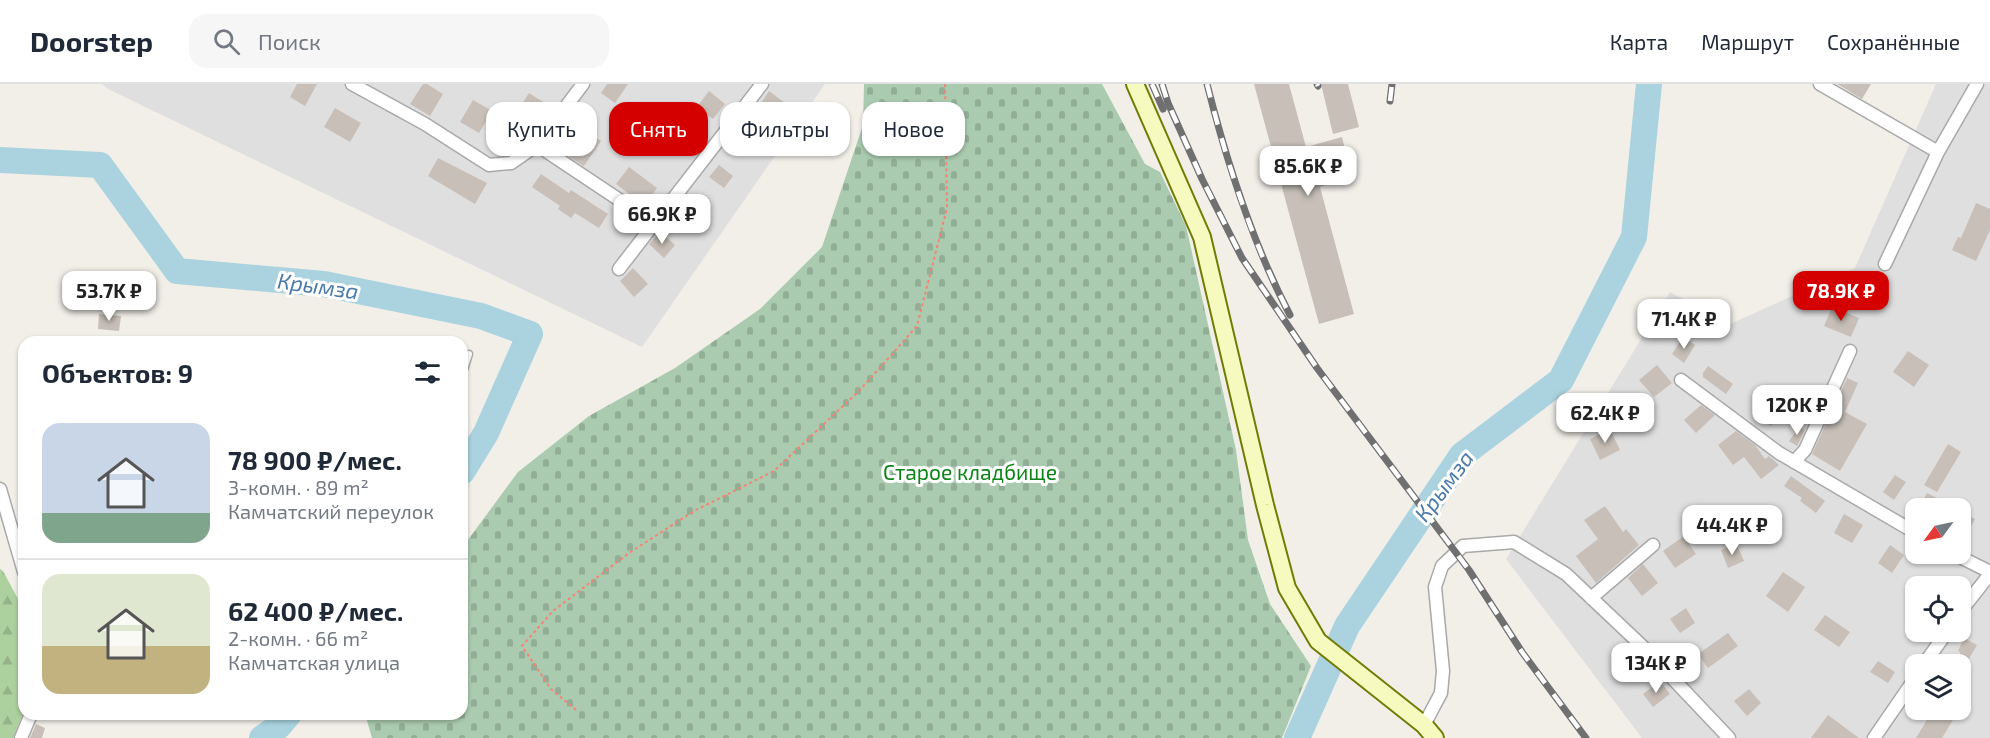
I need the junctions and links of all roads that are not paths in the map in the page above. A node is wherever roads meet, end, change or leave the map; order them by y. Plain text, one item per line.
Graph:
1 (352, 84) edge
2 (584, 84) edge
3 (762, 84) edge
4 (1135, 84) edge
5 (1820, 84) edge
6 (1977, 84) edge
7 (570, 102) edge
8 (1938, 152) junction
9 (522, 156) edge
10 (554, 156) edge
11 (654, 223) junction
12 (1885, 264) dead end
13 (619, 268) dead end
14 (1851, 351) dead end
15 (469, 354) dead end
16 (468, 357) edge
17 (1681, 380) dead end
18 (1794, 462) junction
19 (0, 489) edge
20 (1905, 527) edge
21 (1653, 545) dead end
22 (18, 551) edge
23 (1971, 563) edge
24 (1990, 573) edge
25 (1591, 598) junction
26 (1971, 598) edge
27 (1905, 693) edge
28 (28, 720) edge
29 (1424, 725) junction
30 (21, 738) edge
31 (1435, 738) edge
32 (1729, 738) edge
33 (1874, 738) edge

1 - 9 street
2 - 7 street
3 - 11 street
4 - 29 street
5 - 8 street
6 - 8 street
8 - 12 street
10 - 11 street
11 - 13 street
14 - 18 street
15 - 16 lane
17 - 18 street
18 - 20 street
19 - 22 street
21 - 25 street
23 - 24 street
24 - 26 street
25 - 29 street
25 - 32 street
27 - 33 street
28 - 30 street
29 - 31 street

